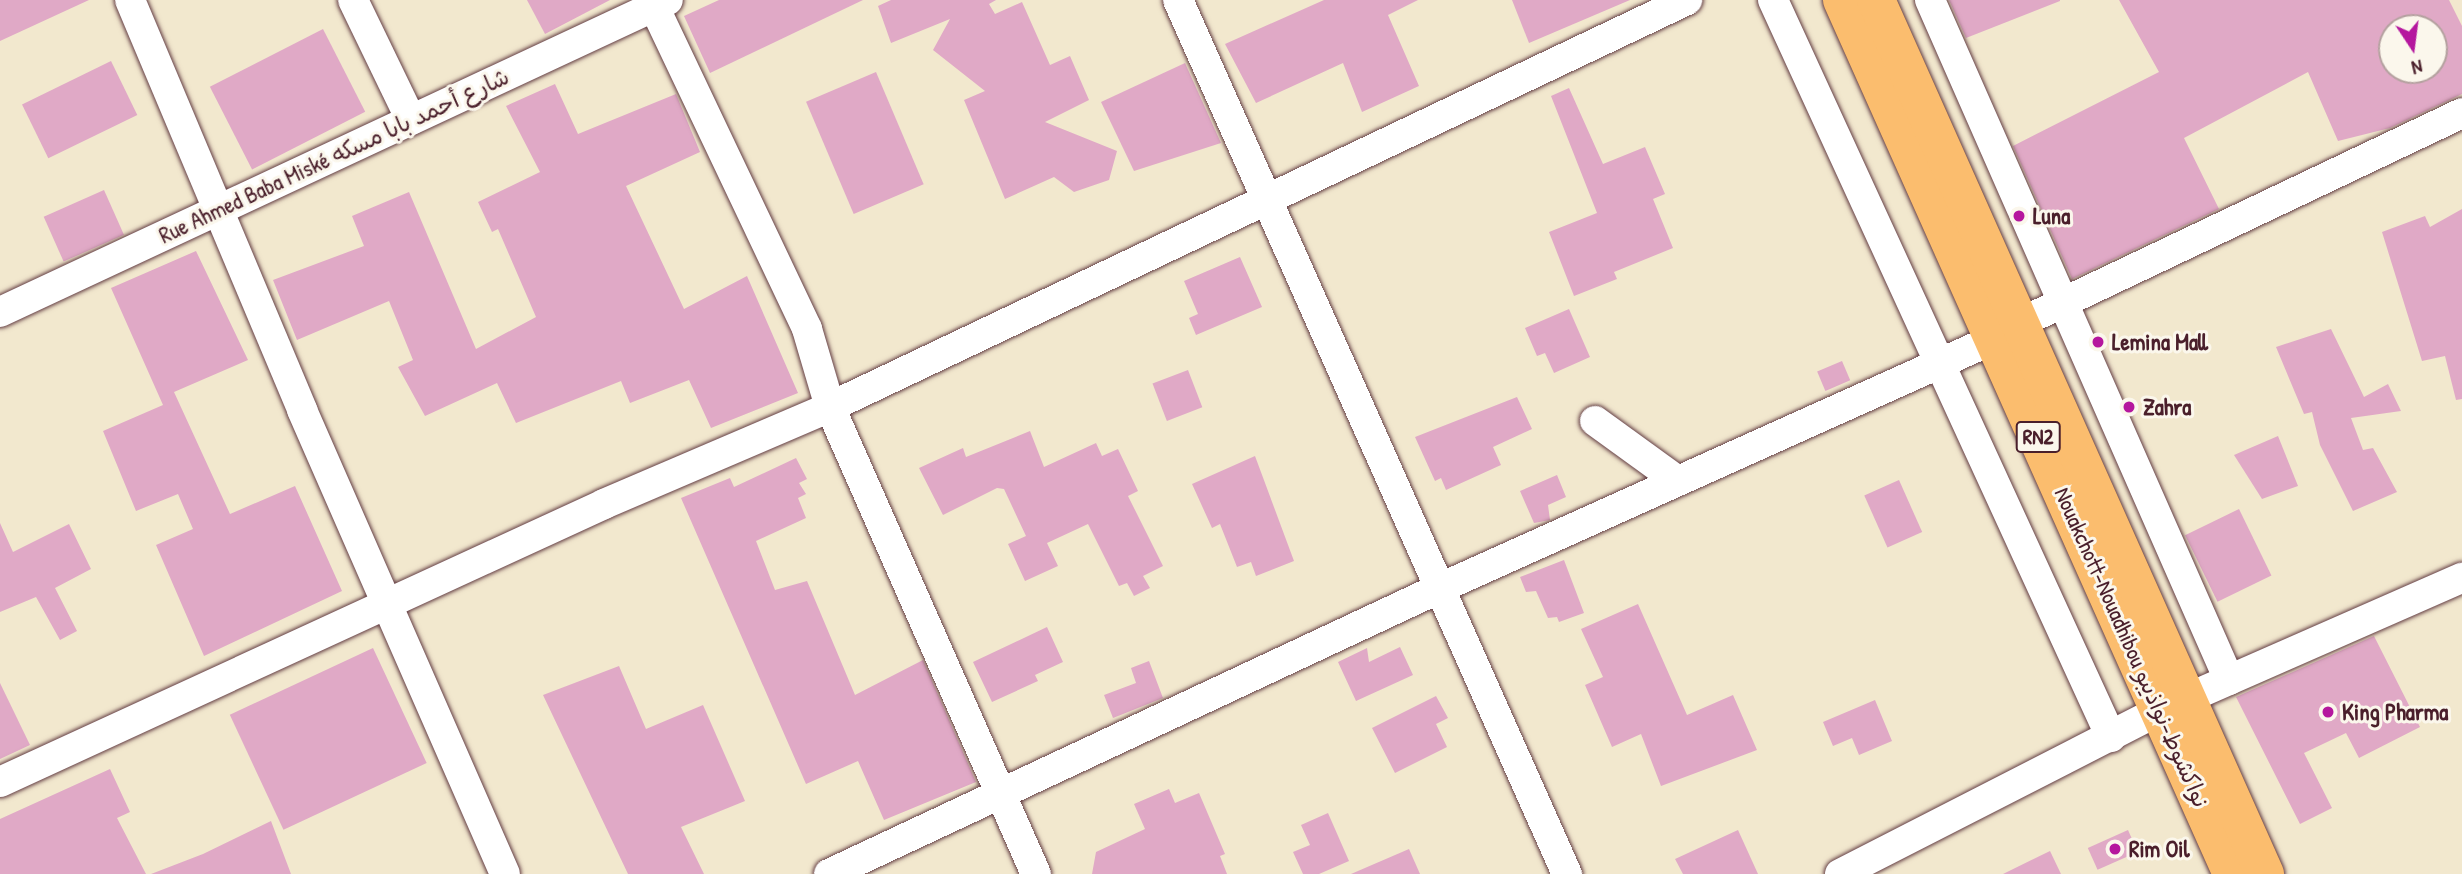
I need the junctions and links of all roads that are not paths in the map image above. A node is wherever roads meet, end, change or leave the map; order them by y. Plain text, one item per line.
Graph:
1 (130, 0) edge
2 (353, 0) edge
3 (1178, 0) edge
4 (1687, 0) edge
5 (1773, 0) edge
6 (1842, 0) edge
7 (1876, 0) edge
8 (1930, 0) edge
9 (658, 2) edge
10 (2462, 114) edge
11 (411, 120) junction
12 (1266, 197) junction
13 (216, 211) junction
14 (2061, 303) junction
15 (0, 312) edge
16 (2007, 331) junction
17 (1942, 363) junction
18 (830, 407) junction
19 (1595, 421) dead end
20 (1678, 481) junction
21 (2462, 578) edge
22 (1438, 589) junction
23 (386, 603) junction
24 (2229, 680) junction
25 (2174, 704) junction
26 (2111, 737) junction
27 (0, 782) edge
28 (1000, 793) junction
29 (505, 874) edge
30 (829, 874) edge
31 (1036, 874) edge
32 (1567, 874) edge
33 (1840, 874) edge
34 (2232, 874) edge
35 (2265, 874) edge

1 - 13 street
2 - 11 street
3 - 12 street
4 - 12 street
5 - 17 street
6 - 16 highway, Nouakchott-Nouadhibou نواكشوط-نواذيبو / RN2
7 - 16 highway, Nouakchott-Nouadhibou نواكشوط-نواذيبو / RN2
8 - 14 street
9 - 11 street, Rue Ahmed Baba Miské شارع أحمد بابا مسكه
9 - 18 street
10 - 14 street
11 - 13 street, Rue Ahmed Baba Miské شارع أحمد بابا مسكه
12 - 18 street
12 - 22 street
13 - 15 street, Rue Ahmed Baba Miské شارع أحمد بابا مسكه
13 - 23 street
14 - 16 street
14 - 24 street
16 - 17 street
16 - 25 highway, Nouakchott-Nouadhibou نواكشوط-نواذيبو / RN2
17 - 20 street
17 - 26 street
18 - 23 street
18 - 28 street
19 - 20 street
20 - 22 street
21 - 24 street
22 - 28 street
22 - 32 street
23 - 27 street
23 - 29 street
24 - 25 street
25 - 26 street
25 - 34 highway, Nouakchott-Nouadhibou نواكشوط-نواذيبو / RN2
25 - 35 highway, Nouakchott-Nouadhibou نواكشوط-نواذيبو / RN2
26 - 33 street
28 - 30 street
28 - 31 street

